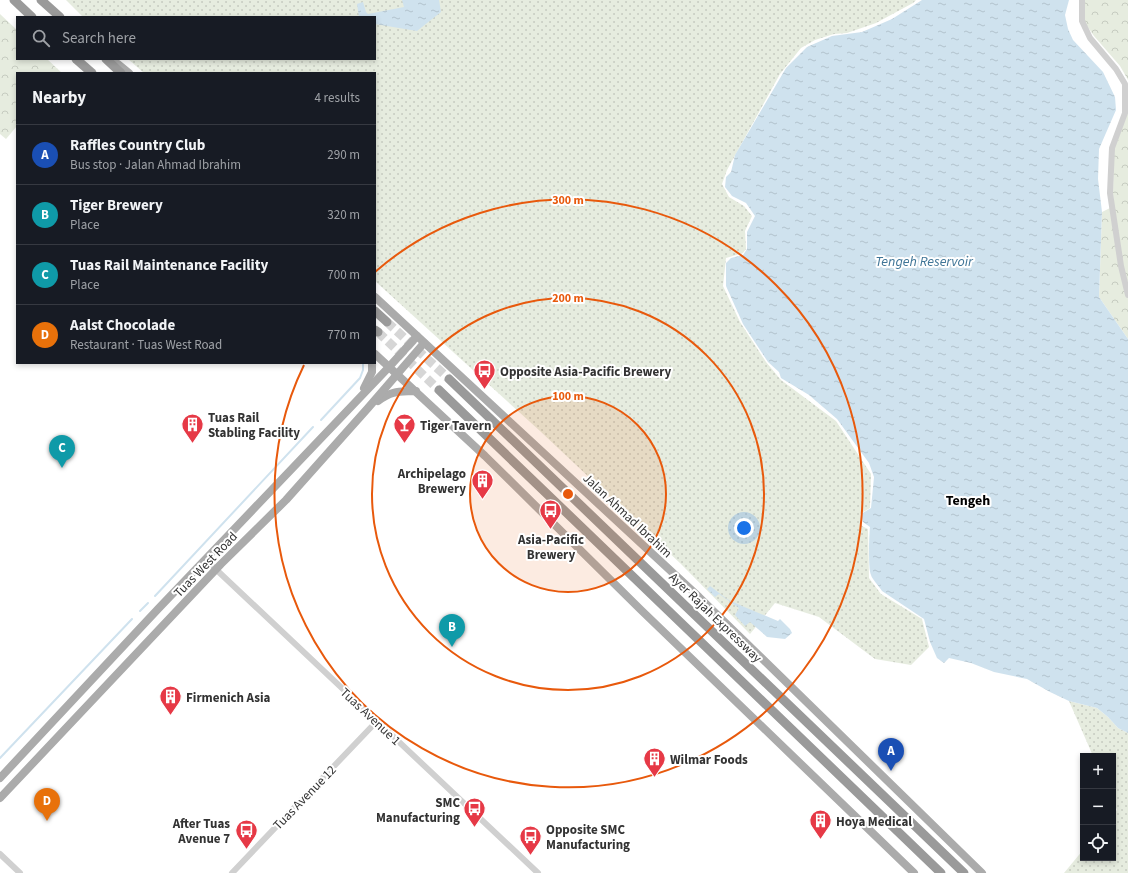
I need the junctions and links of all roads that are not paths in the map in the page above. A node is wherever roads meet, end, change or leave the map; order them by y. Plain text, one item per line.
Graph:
1 (14, 0) edge
2 (41, 0) edge
3 (1082, 0) edge
4 (31, 16) edge
5 (59, 16) edge
6 (78, 60) edge
7 (78, 60) edge
8 (108, 60) edge
9 (109, 60) edge
10 (87, 72) edge
11 (91, 72) edge
12 (120, 72) edge
13 (128, 72) edge
14 (1128, 295) edge
15 (376, 298) edge
16 (376, 312) edge
17 (387, 322) tunnel mouth
18 (416, 336) junction
19 (424, 343) junction
20 (376, 355) edge
21 (372, 364) edge
22 (389, 367) junction
23 (397, 374) junction
24 (449, 379) tunnel mouth
25 (439, 390) tunnel mouth
26 (416, 392) junction
27 (358, 399) junction
28 (368, 408) junction
29 (206, 559) junction
30 (217, 569) junction
31 (377, 722) junction
32 (0, 778) edge
33 (0, 798) edge
34 (0, 854) edge
35 (20, 873) edge
36 (232, 873) edge
37 (538, 873) edge
38 (914, 873) edge
39 (941, 873) edge
40 (964, 873) edge
41 (982, 873) edge

1 - 4 highway
2 - 5 highway
3 - 14 street
6 - 10 main road
7 - 11 highway
8 - 12 highway
9 - 13 main road
15 - 18 main road, Jalan Ahmad Ibrahim
16 - 17 highway
18 - 19 main road, Jalan Ahmad Ibrahim
18 - 22 main road, Tuas West Road
19 - 23 main road, Tuas West Road
19 - 41 main road, Jalan Ahmad Ibrahim
20 - 22 main road
21 - 27 main road
22 - 23 main road
22 - 27 main road, Tuas West Road
23 - 26 main road
23 - 28 main road, Tuas West Road
24 - 40 highway, Ayer Rajah Expressway
25 - 39 highway
26 - 28 main road
26 - 38 main road
27 - 29 main road, Tuas West Road
28 - 30 main road, Tuas West Road
29 - 30 street, Tuas Avenue 1
29 - 32 main road, Tuas West Road
30 - 31 street, Tuas Avenue 1
30 - 33 main road, Tuas West Road
31 - 36 street, Tuas Avenue 12
31 - 37 street, Tuas Avenue 1
34 - 35 street

